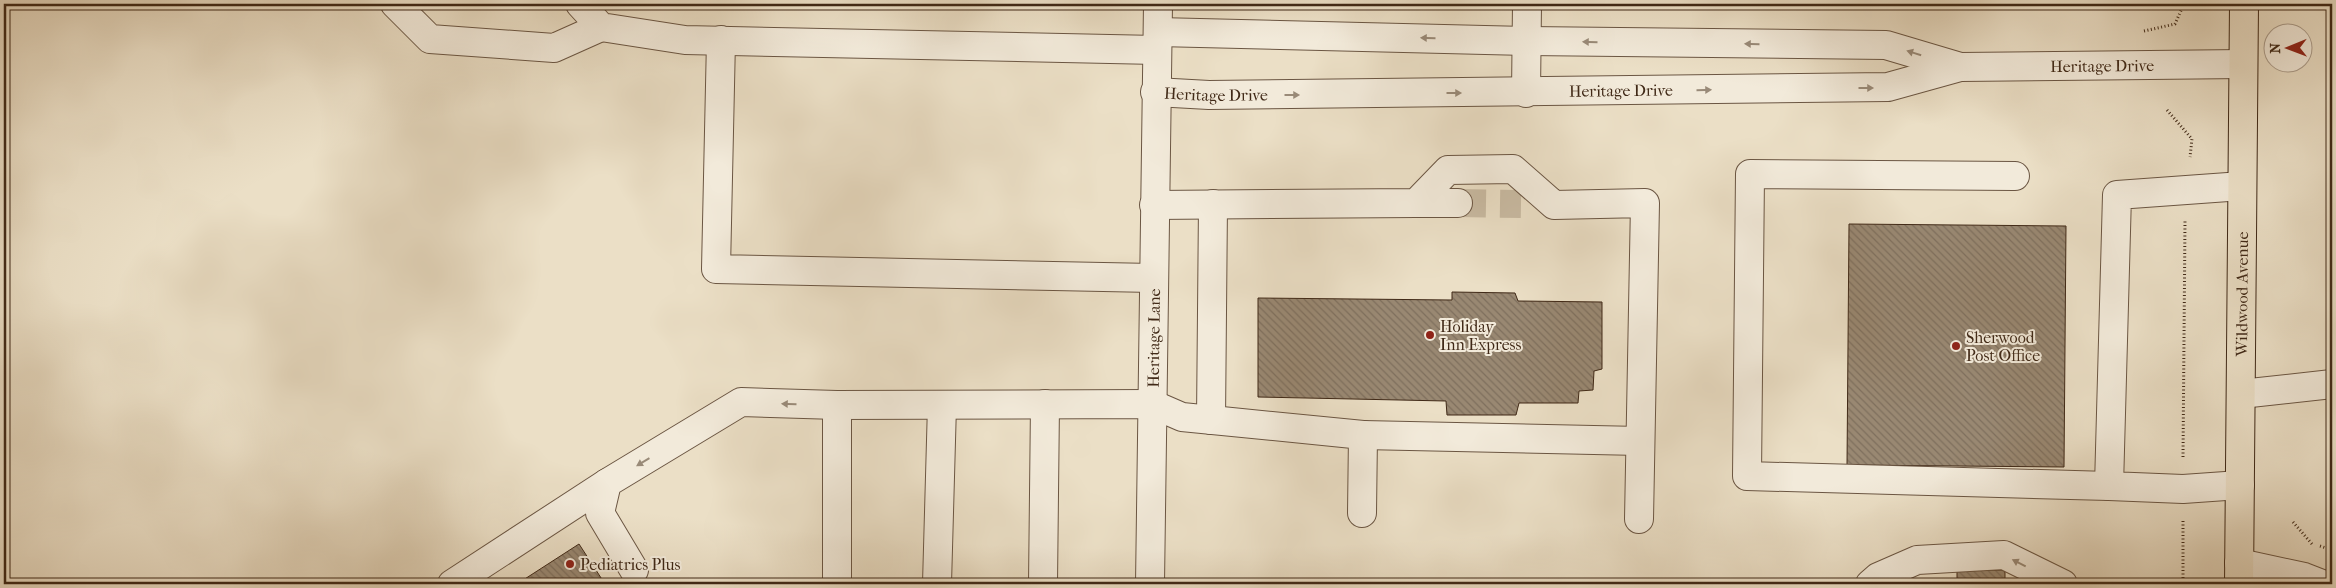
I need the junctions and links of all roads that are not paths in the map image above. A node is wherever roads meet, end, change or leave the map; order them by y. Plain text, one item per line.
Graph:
1 (395, 4) edge
2 (580, 4) edge
3 (1158, 4) edge
4 (1527, 4) edge
5 (2244, 4) edge
6 (601, 27) junction
7 (721, 40) junction
8 (1157, 41) junction
9 (1528, 41) junction
10 (2243, 64) junction
11 (1960, 67) junction
12 (1155, 92) junction
13 (1526, 93) junction
14 (2015, 176) dead end
15 (2242, 186) junction
16 (1416, 203) junction
17 (1458, 203) tunnel mouth
18 (1213, 204) junction
19 (1521, 204) tunnel mouth
20 (1554, 204) junction
21 (1154, 205) junction
22 (1153, 278) junction
23 (2332, 384) edge
24 (2240, 394) junction
25 (942, 404) junction
26 (1045, 404) junction
27 (1152, 404) junction
28 (837, 405) junction
29 (1211, 420) junction
30 (1363, 435) junction
31 (1640, 442) junction
32 (607, 483) junction
33 (2240, 485) junction
34 (2109, 486) junction
35 (1362, 513) dead end
36 (1639, 518) dead end
37 (634, 570) dead end
38 (2239, 574) edge
39 (452, 584) edge
40 (837, 584) edge
41 (937, 584) edge
42 (1043, 584) edge
43 (1150, 584) edge
44 (1870, 584) edge
45 (2063, 584) edge
46 (2322, 584) edge

1 - 6 street
2 - 6 street
3 - 8 street
4 - 9 street
5 - 10 main road, Wildwood Avenue
6 - 7 street
7 - 8 street
7 - 22 street
9 -> 8 street, Heritage Drive
8 - 12 street, Heritage Drive
11 -> 9 street, Heritage Drive
9 - 13 street
10 - 11 street, Heritage Drive
10 - 15 main road, Wildwood Avenue
13 -> 11 street, Heritage Drive
12 -> 13 street, Heritage Drive
12 - 21 street, Heritage Lane
14 - 34 street
15 - 24 main road, Wildwood Avenue
15 - 34 street
16 - 17 street
16 - 18 street
16 - 20 street
18 - 21 street
18 - 29 street
19 - 20 street
20 - 31 street
21 - 22 street, Heritage Lane
22 - 27 street, Heritage Lane
23 - 24 street
24 - 33 main road, Wildwood Avenue
25 - 26 street
25 - 28 street
25 - 41 street
26 - 27 street
26 - 42 street
27 - 29 street
27 - 43 street, Heritage Lane
28 -> 32 street
28 - 40 street
29 - 30 street
30 - 31 street
30 - 35 street
31 - 36 street
32 - 37 street
32 - 39 street
33 - 34 street
33 - 38 main road, Wildwood Avenue
38 - 46 street
45 -> 44 street

